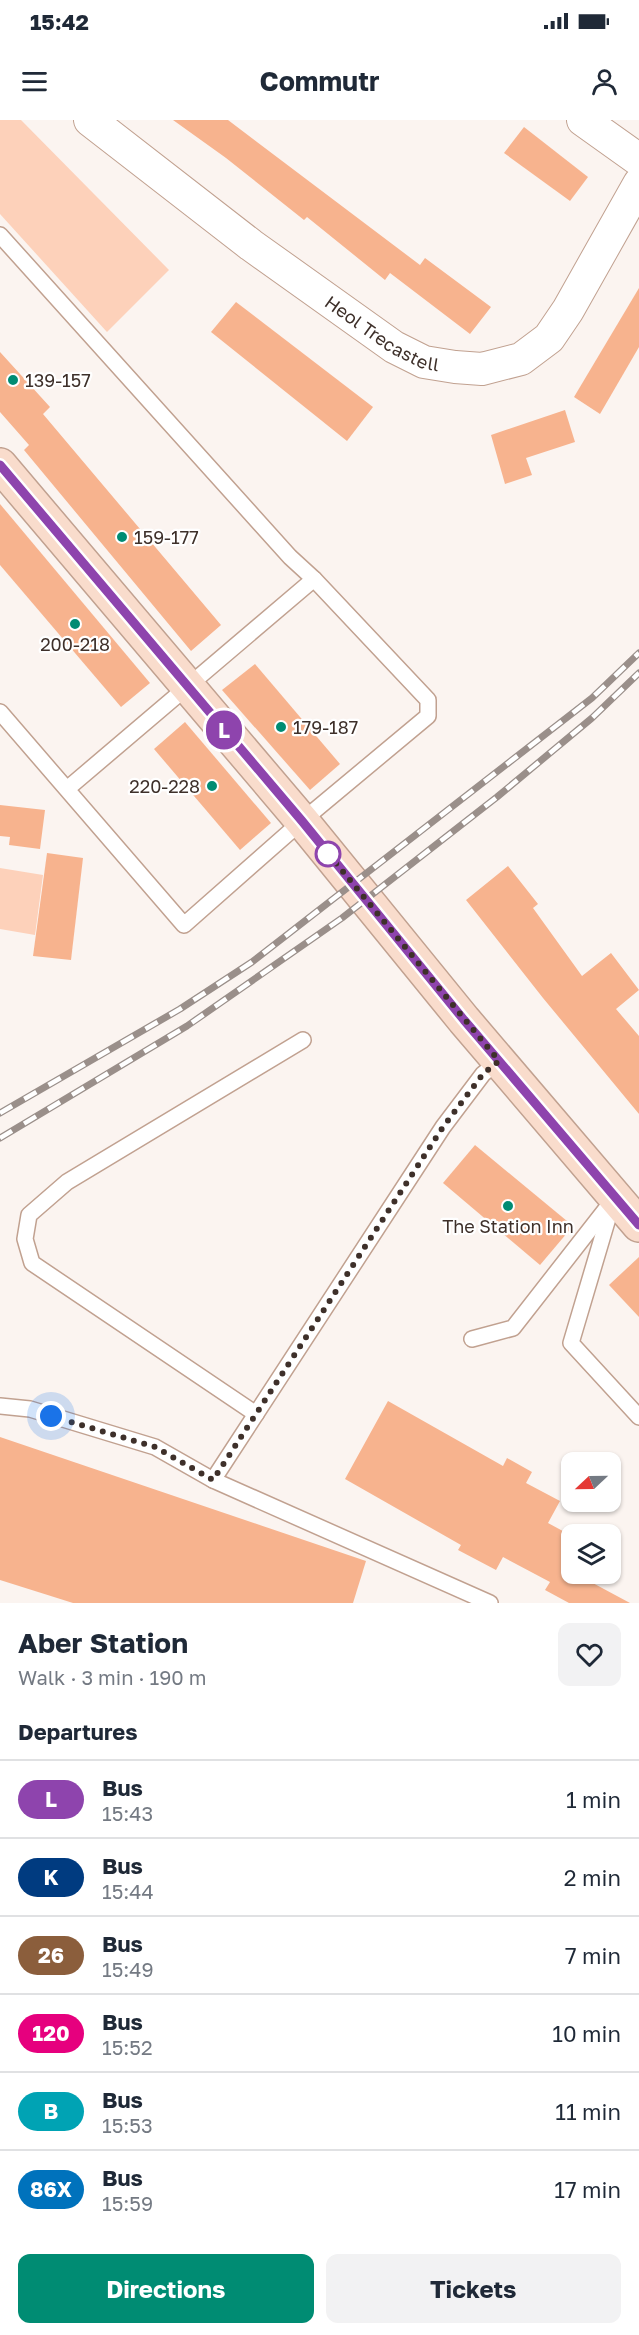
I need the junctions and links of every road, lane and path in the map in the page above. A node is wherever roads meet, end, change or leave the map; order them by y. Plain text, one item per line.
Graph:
1 (90, 120) edge
2 (583, 120) edge
3 (639, 160) edge
4 (639, 184) edge
5 (0, 235) edge
6 (0, 465) edge
7 (314, 579) junction
8 (187, 687) junction
9 (0, 712) edge
10 (67, 789) junction
11 (302, 821) junction
12 (303, 1040) dead end
13 (499, 1061) junction
14 (614, 1198) junction
15 (639, 1225) edge
16 (471, 1339) dead end
17 (0, 1406) edge
18 (256, 1414) junction
19 (639, 1417) edge
20 (213, 1480) junction
21 (490, 1603) edge

1 - 4 street, Heol Trecastell
2 - 3 street
5 - 7 lane
6 - 8 main road
7 - 8 lane
7 - 11 lane
8 - 10 lane
8 - 11 main road
9 - 10 lane
10 - 11 lane
11 - 13 main road
12 - 18 lane
13 - 14 main road
13 - 18 lane
14 - 15 main road
14 - 16 lane
14 - 19 lane
17 - 20 lane
18 - 20 lane
20 - 21 lane

